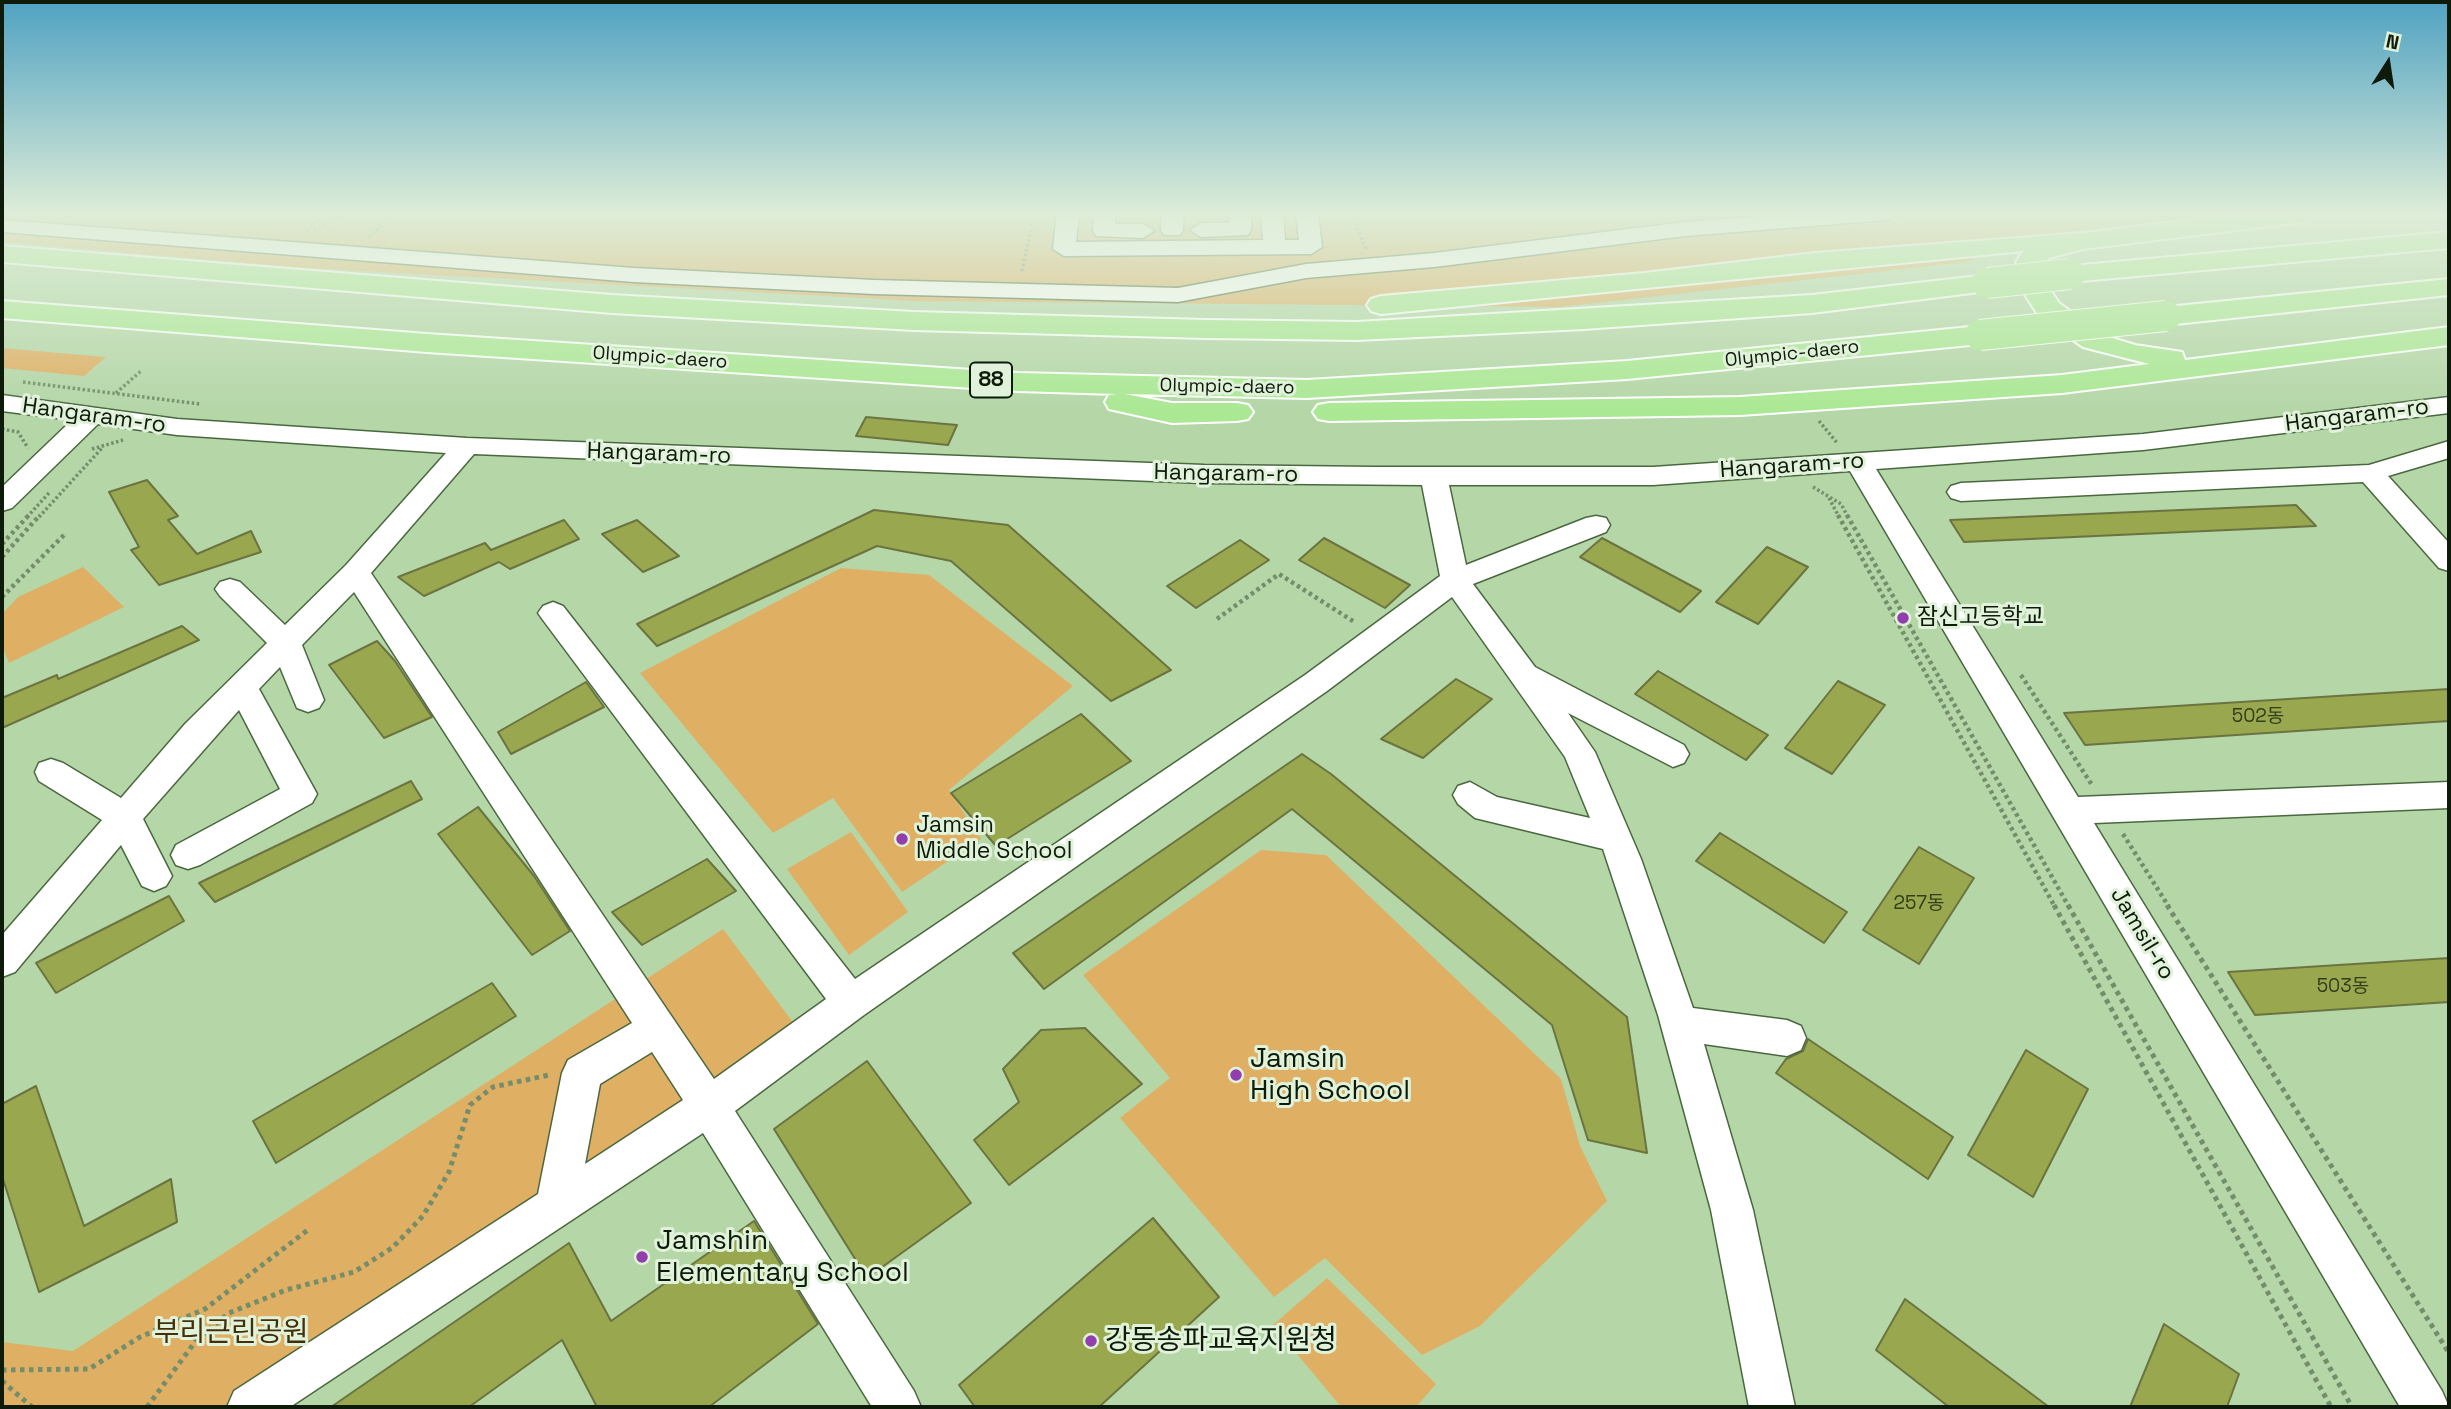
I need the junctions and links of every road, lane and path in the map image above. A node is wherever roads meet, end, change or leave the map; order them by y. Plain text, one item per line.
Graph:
1 (317, 280) edge
2 (734, 280) edge
3 (1019, 280) edge
4 (1259, 280) edge
5 (1655, 280) edge
6 (2017, 280) edge
7 (2029, 280) edge
8 (2449, 287) edge
9 (1017, 291) junction
10 (2, 309) edge
11 (1206, 329) junction
12 (2449, 335) edge
13 (2330, 350) junction
14 (141, 371) dead end
15 (23, 382) dead end
16 (1018, 382) junction
17 (115, 393) junction
18 (2, 403) edge
19 (200, 404) dead end
20 (2449, 405) edge
21 (90, 417) junction
22 (2, 429) edge
23 (467, 446) junction
24 (2449, 449) edge
25 (32, 455) dead end
26 (1858, 461) junction
27 (78, 465) dead end
28 (2370, 474) junction
29 (1434, 476) junction
30 (1804, 488) dead end
31 (52, 490) dead end
32 (1961, 492) dead end
33 (1828, 496) junction
34 (2, 502) edge
35 (1596, 524) dead end
36 (66, 533) dead end
37 (2, 544) edge
38 (2, 557) edge
39 (2449, 561) edge
40 (356, 572) junction
41 (1455, 580) junction
42 (230, 589) dead end
43 (2, 597) edge
44 (553, 613) dead end
45 (1217, 619) dead end
46 (1377, 637) junction
47 (286, 643) junction
48 (2018, 671) dead end
49 (1520, 673) junction
50 (242, 687) junction
51 (308, 700) dead end
52 (1674, 754) dead end
53 (51, 772) dead end
54 (1470, 795) dead end
55 (2449, 795) edge
56 (2108, 809) junction
57 (2068, 811) junction
58 (125, 817) junction
59 (1615, 838) junction
60 (188, 855) dead end
61 (154, 876) dead end
62 (41, 915) junction
63 (2, 929) edge
64 (2, 961) edge
65 (850, 1003) junction
66 (1679, 1023) junction
67 (657, 1028) junction
68 (1787, 1038) dead end
69 (582, 1073) junction
70 (709, 1107) junction
71 (556, 1207) junction
72 (309, 1229) dead end
73 (2449, 1353) edge
74 (2, 1370) edge
75 (2, 1381) edge
76 (32, 1407) edge
77 (146, 1407) edge
78 (250, 1407) edge
79 (898, 1407) edge
80 (1772, 1407) edge
81 (2331, 1407) edge
82 (2352, 1407) edge
83 (2426, 1407) edge

1 - 11 highway
2 - 9 street
3 - 9 path
4 - 9 street
5 - 11 highway
6 - 11 highway, bridge
7 - 13 highway
8 - 16 highway, Olympic-daero / 88, bridge
10 - 16 highway, Olympic-daero / 88
12 - 13 highway
13 - 16 highway
14 - 17 path
15 - 17 path
17 - 19 path
18 - 21 street, Hangaram-ro
20 - 26 street, Hangaram-ro
21 - 23 street, Hangaram-ro
21 - 34 street
22 - 25 path
23 - 29 street, Hangaram-ro
23 - 40 street
24 - 28 street
26 - 29 street, Hangaram-ro
26 - 57 street, Jamsil-ro
27 - 38 path
28 - 32 street
28 - 39 street
29 - 41 street
30 - 33 path
31 - 37 path
33 - 81 path
33 - 82 path
35 - 41 street
36 - 43 path
40 - 47 street
40 - 67 street
41 - 46 street
41 - 49 street
42 - 47 street
44 - 65 street
45 - 46 path
46 - 65 street
47 - 50 street
47 - 51 street
48 - 56 path
49 - 52 street
49 - 59 street
50 - 58 street
50 - 60 street
53 - 58 street
54 - 59 street
55 - 56 street
56 - 57 street
56 - 73 path
57 - 83 street, Jamsil-ro
58 - 61 street
58 - 62 street
59 - 66 street
62 - 63 street
62 - 64 street
65 - 70 street
66 - 68 street
66 - 80 street
67 - 69 street
67 - 70 street
69 - 71 street
69 - 77 path
70 - 71 street
70 - 79 street
71 - 78 street
72 - 74 path
75 - 76 path

